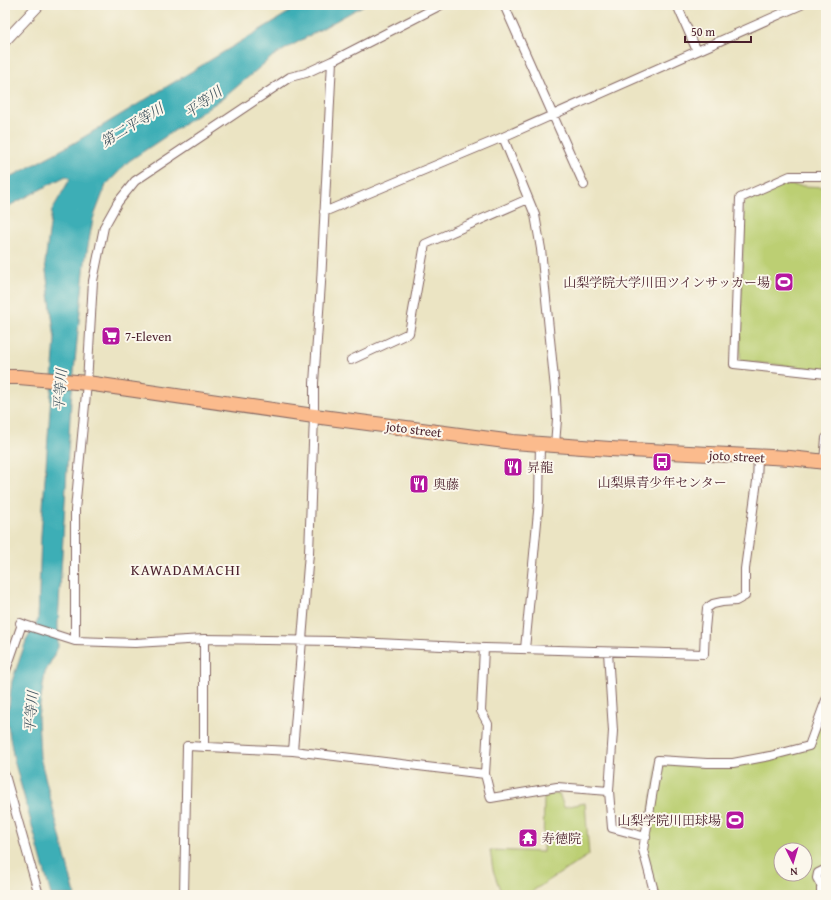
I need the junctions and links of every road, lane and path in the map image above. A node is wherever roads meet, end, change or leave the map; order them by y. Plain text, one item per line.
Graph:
1 (39, 5) edge
2 (441, 5) edge
3 (504, 5) edge
4 (676, 5) edge
5 (801, 5) edge
6 (5, 41) edge
7 (697, 51) junction
8 (332, 61) junction
9 (552, 115) junction
10 (503, 137) junction
11 (826, 176) edge
12 (584, 185) dead end
13 (528, 199) junction
14 (324, 212) junction
15 (351, 360) dead end
16 (826, 374) edge
17 (5, 377) edge
18 (84, 382) junction
19 (314, 416) junction
20 (826, 438) edge
21 (540, 444) junction
22 (555, 445) junction
23 (758, 457) junction
24 (825, 462) edge
25 (204, 639) junction
26 (75, 641) junction
27 (302, 641) junction
28 (484, 648) junction
29 (525, 649) junction
30 (608, 652) junction
31 (5, 673) edge
32 (826, 700) edge
33 (204, 747) junction
34 (293, 751) junction
35 (484, 774) junction
36 (5, 775) edge
37 (609, 791) junction
38 (646, 837) junction
39 (826, 868) edge
40 (39, 895) edge
41 (184, 895) edge
42 (655, 895) edge
43 (821, 895) edge

1 - 6 street
2 - 8 street
3 - 9 street
4 - 7 street
5 - 7 street
7 - 9 street
8 - 14 street
8 - 18 street
9 - 10 street
9 - 12 street
10 - 13 street
10 - 14 street
11 - 16 street
13 - 15 street
13 - 22 street
14 - 19 street
17 - 18 highway, joto street
18 - 19 highway, joto street
18 - 26 street
19 - 21 highway, joto street
19 - 27 street
20 - 24 street
21 - 22 highway, joto street
21 - 29 street
22 - 23 highway, joto street
23 - 24 highway, joto street
23 - 30 street
25 - 26 street
25 - 27 street
25 - 33 street
26 - 31 street
27 - 28 street
27 - 34 street
28 - 29 street
28 - 35 street
29 - 30 street
30 - 37 street
32 - 38 street
33 - 34 street
33 - 41 street
34 - 35 street
35 - 37 street
36 - 40 street
37 - 38 street
38 - 42 street
39 - 43 street

